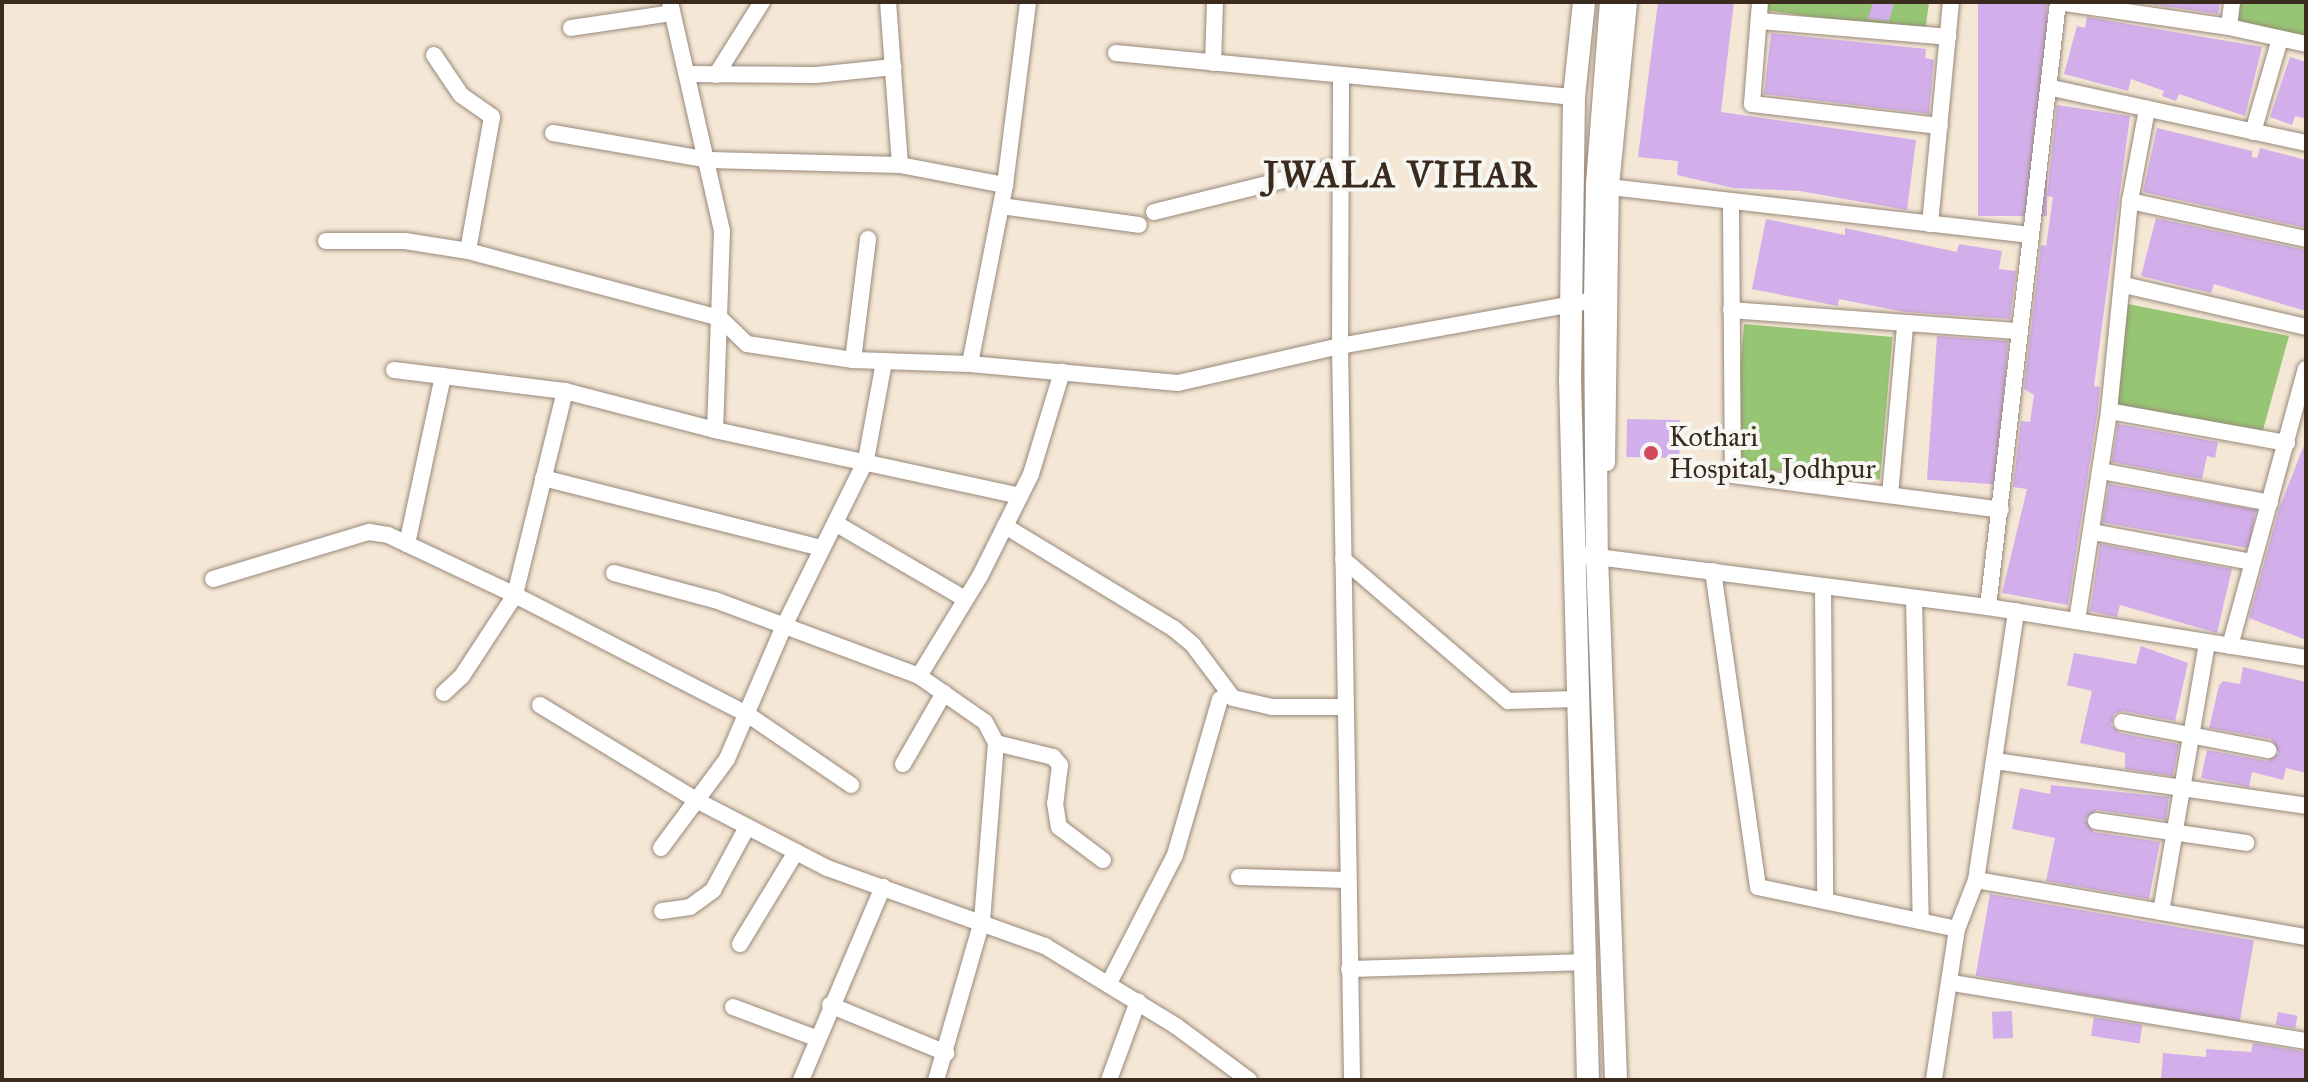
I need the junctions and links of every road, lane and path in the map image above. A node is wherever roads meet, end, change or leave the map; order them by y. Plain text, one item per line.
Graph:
1 (762, 2) edge
2 (888, 2) edge
3 (1028, 2) edge
4 (1215, 2) edge
5 (1584, 2) edge
6 (1611, 2) edge
7 (1629, 2) edge
8 (1760, 2) edge
9 (1951, 2) edge
10 (2058, 2) edge
11 (2232, 2) edge
12 (671, 7) edge
13 (2146, 8) edge
14 (1759, 21) junction
15 (2229, 27) junction
16 (571, 28) dead end
17 (1948, 37) junction
18 (2280, 39) junction
19 (2306, 44) edge
20 (1116, 53) dead end
21 (434, 55) dead end
22 (1213, 63) junction
23 (894, 67) junction
24 (688, 74) junction
25 (716, 75) junction
26 (1341, 77) junction
27 (2052, 88) junction
28 (1574, 97) junction
29 (2147, 109) junction
30 (1940, 126) junction
31 (2253, 132) junction
32 (553, 133) dead end
33 (2306, 143) edge
34 (709, 160) junction
35 (900, 165) junction
36 (1340, 166) junction
37 (1005, 185) junction
38 (1604, 186) junction
39 (2130, 201) junction
40 (1731, 204) junction
41 (1001, 206) junction
42 (1154, 212) dead end
43 (1930, 224) junction
44 (1139, 225) dead end
45 (2029, 235) junction
46 (868, 239) dead end
47 (2306, 239) edge
48 (326, 241) dead end
49 (468, 251) junction
50 (2124, 285) junction
51 (1595, 300) junction
52 (1572, 301) junction
53 (1731, 310) junction
54 (720, 318) junction
55 (1905, 326) junction
56 (2306, 327) edge
57 (2018, 331) junction
58 (1340, 346) junction
59 (853, 360) junction
60 (884, 362) junction
61 (970, 364) junction
62 (2306, 369) edge
63 (394, 370) dead end
64 (1062, 372) junction
65 (443, 376) junction
66 (565, 391) junction
67 (2109, 411) junction
68 (715, 430) junction
69 (2287, 443) junction
70 (866, 460) junction
71 (2101, 471) junction
72 (543, 478) junction
73 (1890, 495) junction
74 (1020, 496) junction
75 (2270, 503) junction
76 (2001, 510) junction
77 (835, 523) junction
78 (1005, 526) junction
79 (2093, 532) junction
80 (407, 544) junction
81 (822, 548) junction
82 (1574, 554) junction
83 (1601, 556) junction
84 (1343, 559) junction
85 (2252, 562) junction
86 (1713, 571) junction
87 (614, 573) dead end
88 (213, 579) dead end
89 (1823, 586) junction
90 (515, 595) junction
91 (1914, 598) junction
92 (965, 599) junction
93 (1988, 607) junction
94 (2016, 611) junction
95 (2077, 621) junction
96 (784, 626) junction
97 (2207, 643) junction
98 (2230, 646) junction
99 (2306, 658) edge
100 (919, 676) junction
101 (444, 693) dead end
102 (944, 693) junction
103 (1226, 698) junction
104 (1576, 699) junction
105 (540, 705) dead end
106 (1345, 707) junction
107 (747, 714) junction
108 (2122, 722) dead end
109 (2191, 735) junction
110 (996, 743) junction
111 (2268, 750) dead end
112 (1995, 761) junction
113 (903, 764) dead end
114 (851, 785) dead end
115 (2182, 785) junction
116 (696, 800) junction
117 (2306, 806) edge
118 (2096, 821) dead end
119 (747, 827) junction
120 (2174, 832) junction
121 (2246, 843) dead end
122 (661, 848) dead end
123 (796, 852) junction
124 (1103, 860) dead end
125 (1239, 877) dead end
126 (1348, 880) junction
127 (1976, 880) junction
128 (883, 887) junction
129 (1825, 901) junction
130 (662, 911) dead end
131 (2161, 912) junction
132 (982, 921) junction
133 (1921, 921) junction
134 (1957, 929) junction
135 (2306, 937) edge
136 (740, 944) dead end
137 (1581, 962) junction
138 (1349, 969) junction
139 (1109, 982) junction
140 (1952, 983) junction
141 (1138, 1001) junction
142 (830, 1005) junction
143 (733, 1007) dead end
144 (816, 1038) junction
145 (2306, 1041) edge
146 (946, 1053) junction
147 (801, 1080) edge
148 (936, 1080) edge
149 (1109, 1080) edge
150 (1249, 1080) edge
151 (1352, 1080) edge
152 (1588, 1080) edge
153 (1616, 1080) edge
154 (1934, 1080) edge

1 - 25 street
2 - 23 street
3 - 37 street
4 - 22 street
5 - 28 main road
6 - 38 main road
7 - 38 street
8 - 14 street
9 - 17 street
10 - 13 street
10 - 27 street
11 - 15 street
12 - 16 street
12 - 24 street
13 - 15 street
14 - 17 street
14 - 30 street
15 - 18 street
17 - 30 street
18 - 19 street
18 - 31 street
20 - 22 street
21 - 49 street
22 - 26 street
23 - 25 street
23 - 35 street
24 - 25 street
24 - 34 street
26 - 28 street
26 - 36 street
27 - 29 street
27 - 45 street
28 - 52 main road
29 - 31 street
29 - 39 street
30 - 43 street
31 - 33 street
32 - 34 street
34 - 35 street
34 - 54 street
35 - 37 street
36 - 42 street
36 - 58 street
37 - 41 street
38 - 40 street
38 - 51 main road
38 - 83 street
39 - 47 street
39 - 50 street
40 - 43 street
40 - 53 street
41 - 44 street
41 - 61 street
43 - 45 street
45 - 57 street
46 - 59 street
48 - 49 street
49 - 54 street
50 - 56 street
50 - 67 street
51 - 52 street
51 - 83 main road
52 - 58 street
52 - 82 main road
53 - 55 street
53 - 73 street
54 - 59 street
54 - 68 street
55 - 57 street
55 - 73 street
57 - 76 street
58 - 64 street
58 - 84 street
59 - 60 street
60 - 61 street
60 - 70 street
61 - 64 street
62 - 69 street
63 - 65 street
64 - 74 street
65 - 66 street
65 - 80 street
66 - 68 street
66 - 72 street
67 - 69 street
67 - 71 street
68 - 70 street
69 - 75 street
70 - 74 street
70 - 77 street
71 - 75 street
71 - 79 street
72 - 81 street
72 - 90 street
73 - 76 street
74 - 78 street
75 - 85 street
76 - 93 street
77 - 81 street
77 - 92 street
78 - 92 street
78 - 103 street
79 - 85 street
79 - 95 street
80 - 88 street
80 - 90 street
81 - 96 street
82 - 83 street
82 - 104 main road
83 - 86 street
83 - 153 main road
84 - 104 street
84 - 106 street
85 - 98 street
86 - 89 street
86 - 129 street
87 - 96 street
89 - 91 street
89 - 129 street
90 - 101 street
90 - 107 street
91 - 93 street
91 - 133 street
92 - 100 street
93 - 94 street
94 - 95 street
94 - 112 street
95 - 97 street
96 - 100 street
96 - 107 street
97 - 98 street
97 - 109 street
98 - 99 street
100 - 102 street
102 - 110 street
102 - 113 street
103 - 106 street
103 - 139 street
104 - 137 main road
105 - 116 street
106 - 126 street
107 - 114 street
107 - 116 street
108 - 109 street
109 - 111 street
109 - 115 street
110 - 124 street
110 - 132 street
112 - 115 street
112 - 127 street
115 - 117 street
115 - 120 street
116 - 119 street
116 - 122 street
118 - 120 street
119 - 123 street
119 - 130 street
120 - 121 street
120 - 131 street
123 - 128 street
123 - 136 street
125 - 126 street
126 - 138 street
127 - 131 street
127 - 134 street
128 - 132 street
128 - 142 street
129 - 133 street
131 - 135 street
132 - 139 street
132 - 146 street
133 - 134 street
134 - 140 street
137 - 138 street
137 - 152 main road
138 - 151 street
139 - 141 street
140 - 145 street
140 - 154 street
141 - 149 street
141 - 150 street
142 - 144 street
142 - 146 street
143 - 144 street
144 - 147 street
146 - 148 street

